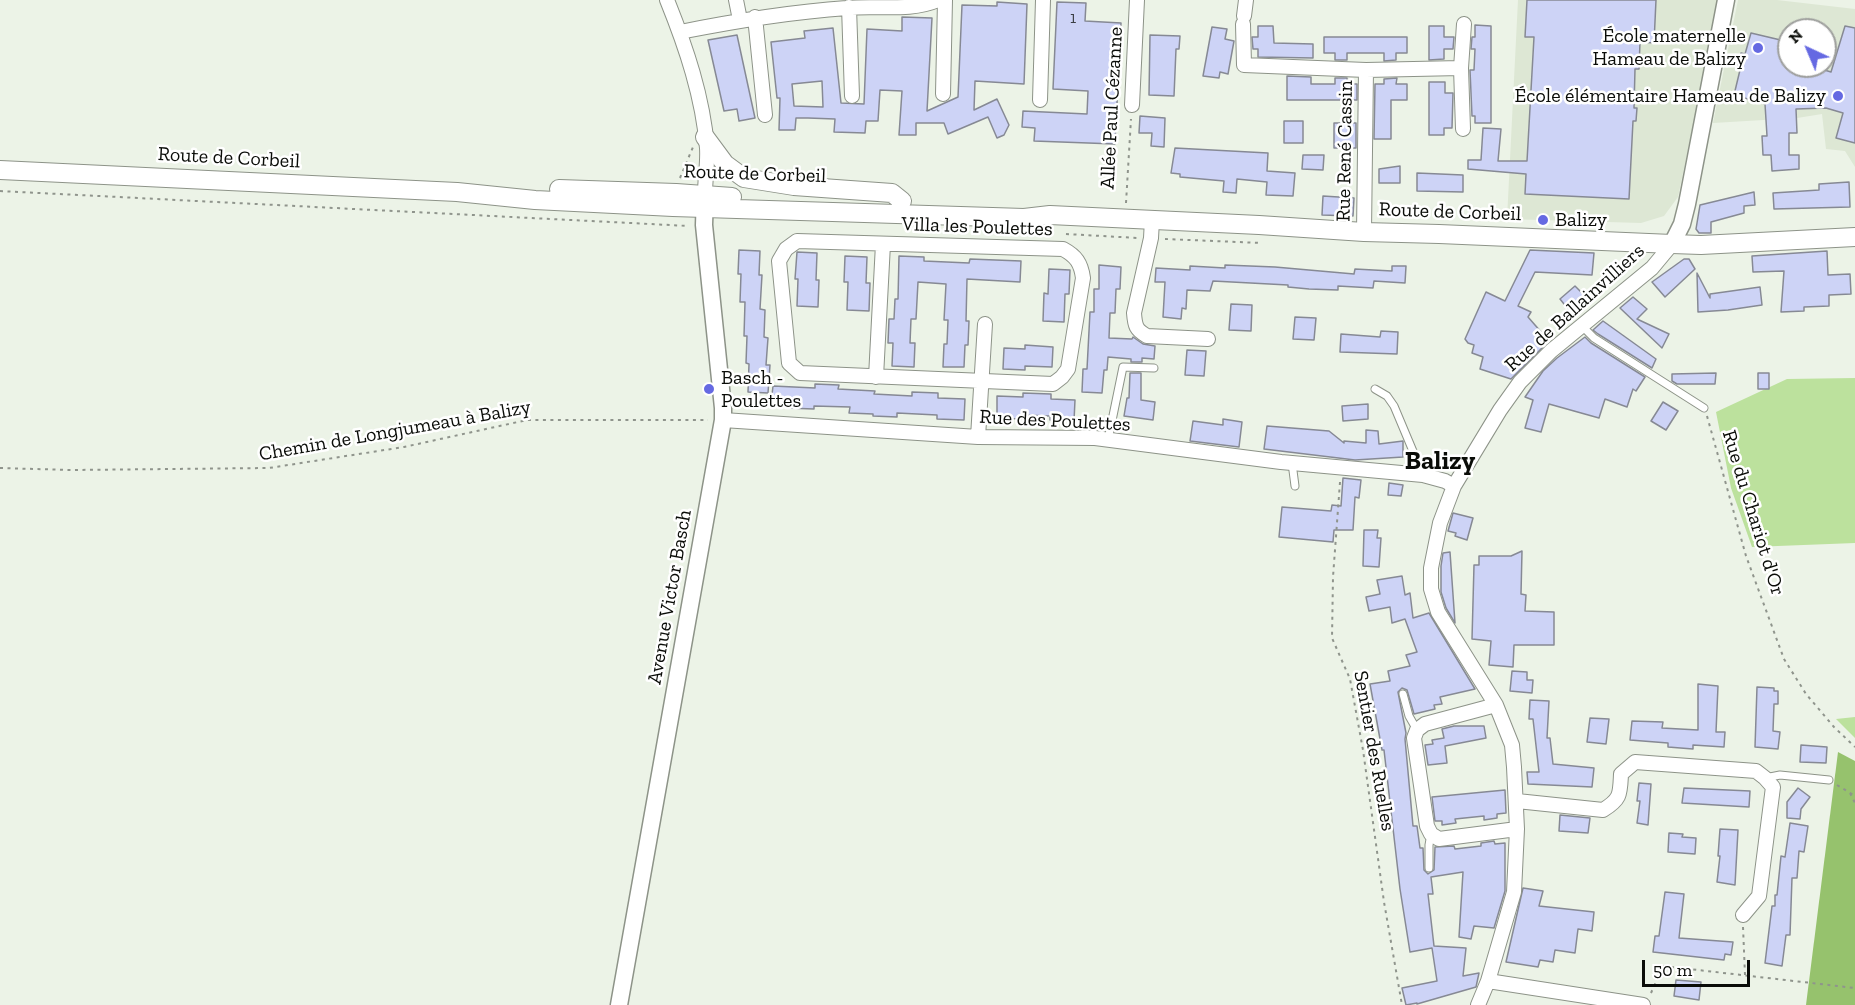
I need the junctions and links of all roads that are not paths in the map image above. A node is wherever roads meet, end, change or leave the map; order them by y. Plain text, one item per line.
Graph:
1 (667, 0) edge
2 (736, 0) edge
3 (945, 0) edge
4 (1043, 0) edge
5 (1137, 0) edge
6 (1246, 0) edge
7 (1726, 0) edge
8 (929, 2) edge
9 (826, 5) edge
10 (849, 8) junction
11 (755, 17) junction
12 (740, 20) junction
13 (1464, 24) dead end
14 (680, 32) junction
15 (1461, 68) junction
16 (1366, 70) junction
17 (944, 94) dead end
18 (852, 96) dead end
19 (1040, 100) dead end
20 (1132, 105) road end
21 (765, 115) dead end
22 (1463, 129) dead end
23 (705, 137) junction
24 (0, 170) edge
25 (704, 201) junction
26 (902, 201) junction
27 (1050, 215) junction
28 (1152, 220) junction
29 (1364, 232) junction
30 (1855, 237) edge
31 (883, 244) junction
32 (1672, 244) junction
33 (985, 324) dead end
34 (1581, 325) junction
35 (1208, 339) dead end
36 (1154, 368) dead end
37 (876, 377) junction
38 (982, 382) junction
39 (1375, 389) dead end
40 (1704, 408) road end
41 (723, 420) junction
42 (978, 437) junction
43 (1108, 440) junction
44 (1292, 463) junction
45 (1423, 475) junction
46 (1295, 486) dead end
47 (1454, 486) junction
48 (1404, 694) dead end
49 (1496, 705) junction
50 (1417, 730) junction
51 (1765, 778) junction
52 (1828, 780) road end
53 (1517, 801) junction
54 (1517, 829) junction
55 (1431, 834) junction
56 (1429, 868) dead end
57 (1743, 915) road end
58 (1488, 981) junction
59 (1646, 1000) edge
60 (619, 1005) edge
61 (1478, 1005) edge

1 - 14 street
2 - 12 street
3 - 17 street
4 - 19 street
5 - 20 street, Allée Paul Cézanne
6 - 16 street, Rue René Cassin
7 - 32 street
8 - 10 street
9 - 10 street
9 - 11 street
10 - 18 street
11 - 12 street
11 - 21 street
12 - 14 street
13 - 15 street
14 - 23 street
15 - 16 street, Rue René Cassin
15 - 22 street
16 - 29 street, Rue René Cassin
23 - 25 street
23 - 26 main road
24 - 25 main road, Route de Corbeil
25 - 26 main road, Route de Corbeil
25 - 27 main road, Route de Corbeil
25 - 41 street, Avenue Victor Basch
26 - 27 main road, Route de Corbeil
27 - 28 main road, Route de Corbeil
28 - 29 main road, Route de Corbeil
28 - 35 street
29 - 32 main road, Route de Corbeil
30 - 32 main road, Route de Corbeil
31 - 37 street, Villa les Poulettes
31 - 37 street, Villa les Poulettes
31 - 38 street, Villa les Poulettes
32 - 34 street, Rue de Ballainvilliers
33 - 38 street
34 - 40 lane, Rue du Chariot d'Or
34 - 47 street, Rue de Ballainvilliers
36 - 43 lane
37 - 38 street, Villa les Poulettes
38 - 42 street
39 - 45 lane
41 - 42 street, Rue des Poulettes
41 - 60 street, Avenue Victor Basch
42 - 43 street, Rue des Poulettes
43 - 44 street, Rue des Poulettes
44 - 45 street, Rue des Poulettes
44 - 46 lane
45 - 47 street, Rue des Poulettes
47 - 49 street, Rue de Ballainvilliers
48 - 50 lane
49 - 50 street
49 - 53 street, Rue de Ballainvilliers
50 - 55 street
51 - 52 lane
51 - 53 street
51 - 57 street
53 - 54 street, Rue de Ballainvilliers
54 - 55 street
54 - 58 street, Rue de Ballainvilliers
55 - 56 lane
58 - 59 street
58 - 61 street, Rue de Ballainvilliers

